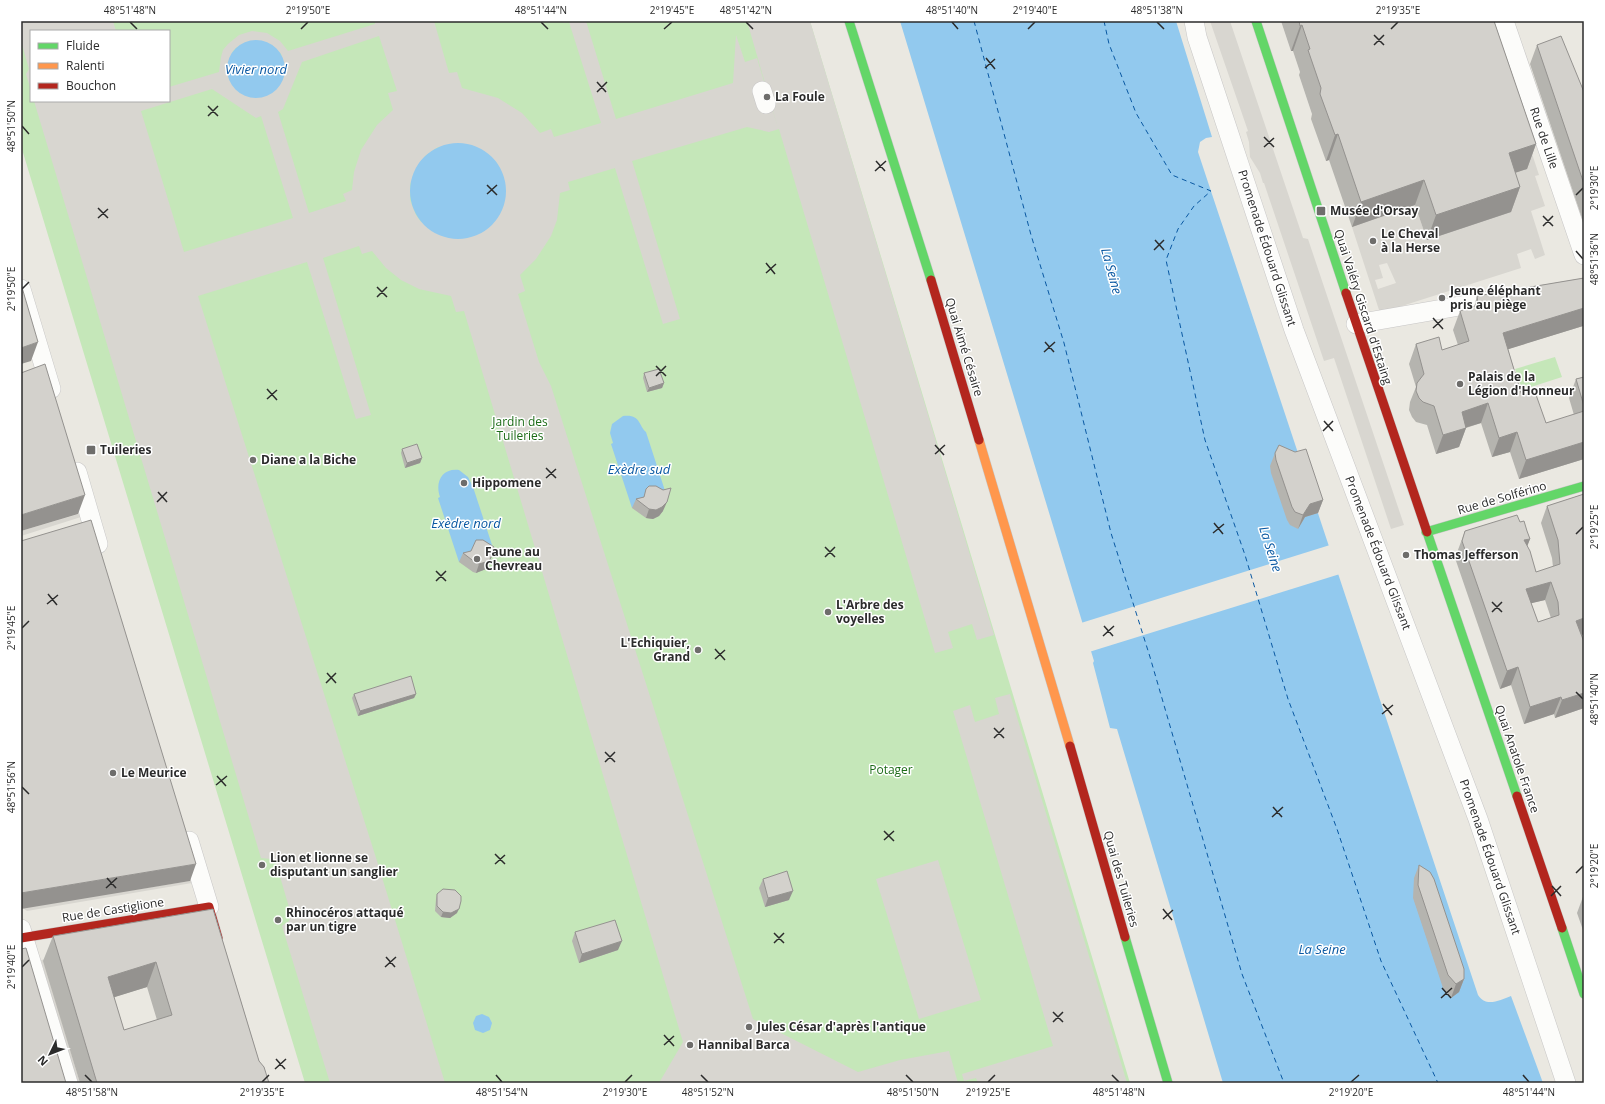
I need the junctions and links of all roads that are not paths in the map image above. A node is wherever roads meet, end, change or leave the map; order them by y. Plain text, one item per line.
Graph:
1 (849, 21) edge
2 (1194, 21) edge
3 (1256, 21) edge
4 (1504, 21) edge
5 (1584, 255) edge
6 (21, 289) edge
7 (1520, 296) edge
8 (1356, 324) junction
9 (57, 406) edge
10 (72, 457) edge
11 (1584, 486) edge
12 (1426, 532) junction
13 (104, 561) edge
14 (1051, 682) joint
15 (184, 826) edge
16 (209, 907) junction
17 (22, 935) edge
18 (220, 944) edge
19 (1584, 994) edge
20 (68, 1083) edge
21 (1168, 1083) edge
22 (1566, 1083) edge

1 - 14 main road, Quai Aimé Césaire
2 - 22 street, Promenade Édouard Glissant
3 - 8 main road, Quai Valéry Giscard d'Estaing
4 - 5 street, Rue de Lille
6 - 9 street
7 - 8 street
8 - 12 main road, Quai Valéry Giscard d'Estaing
10 - 13 street
11 - 12 main road, Rue de Solférino
12 - 19 main road, Quai Anatole France
14 - 21 main road, Quai des Tuileries
15 - 16 street
16 - 17 main road, Rue de Castiglione
16 - 18 main road
17 - 20 street

